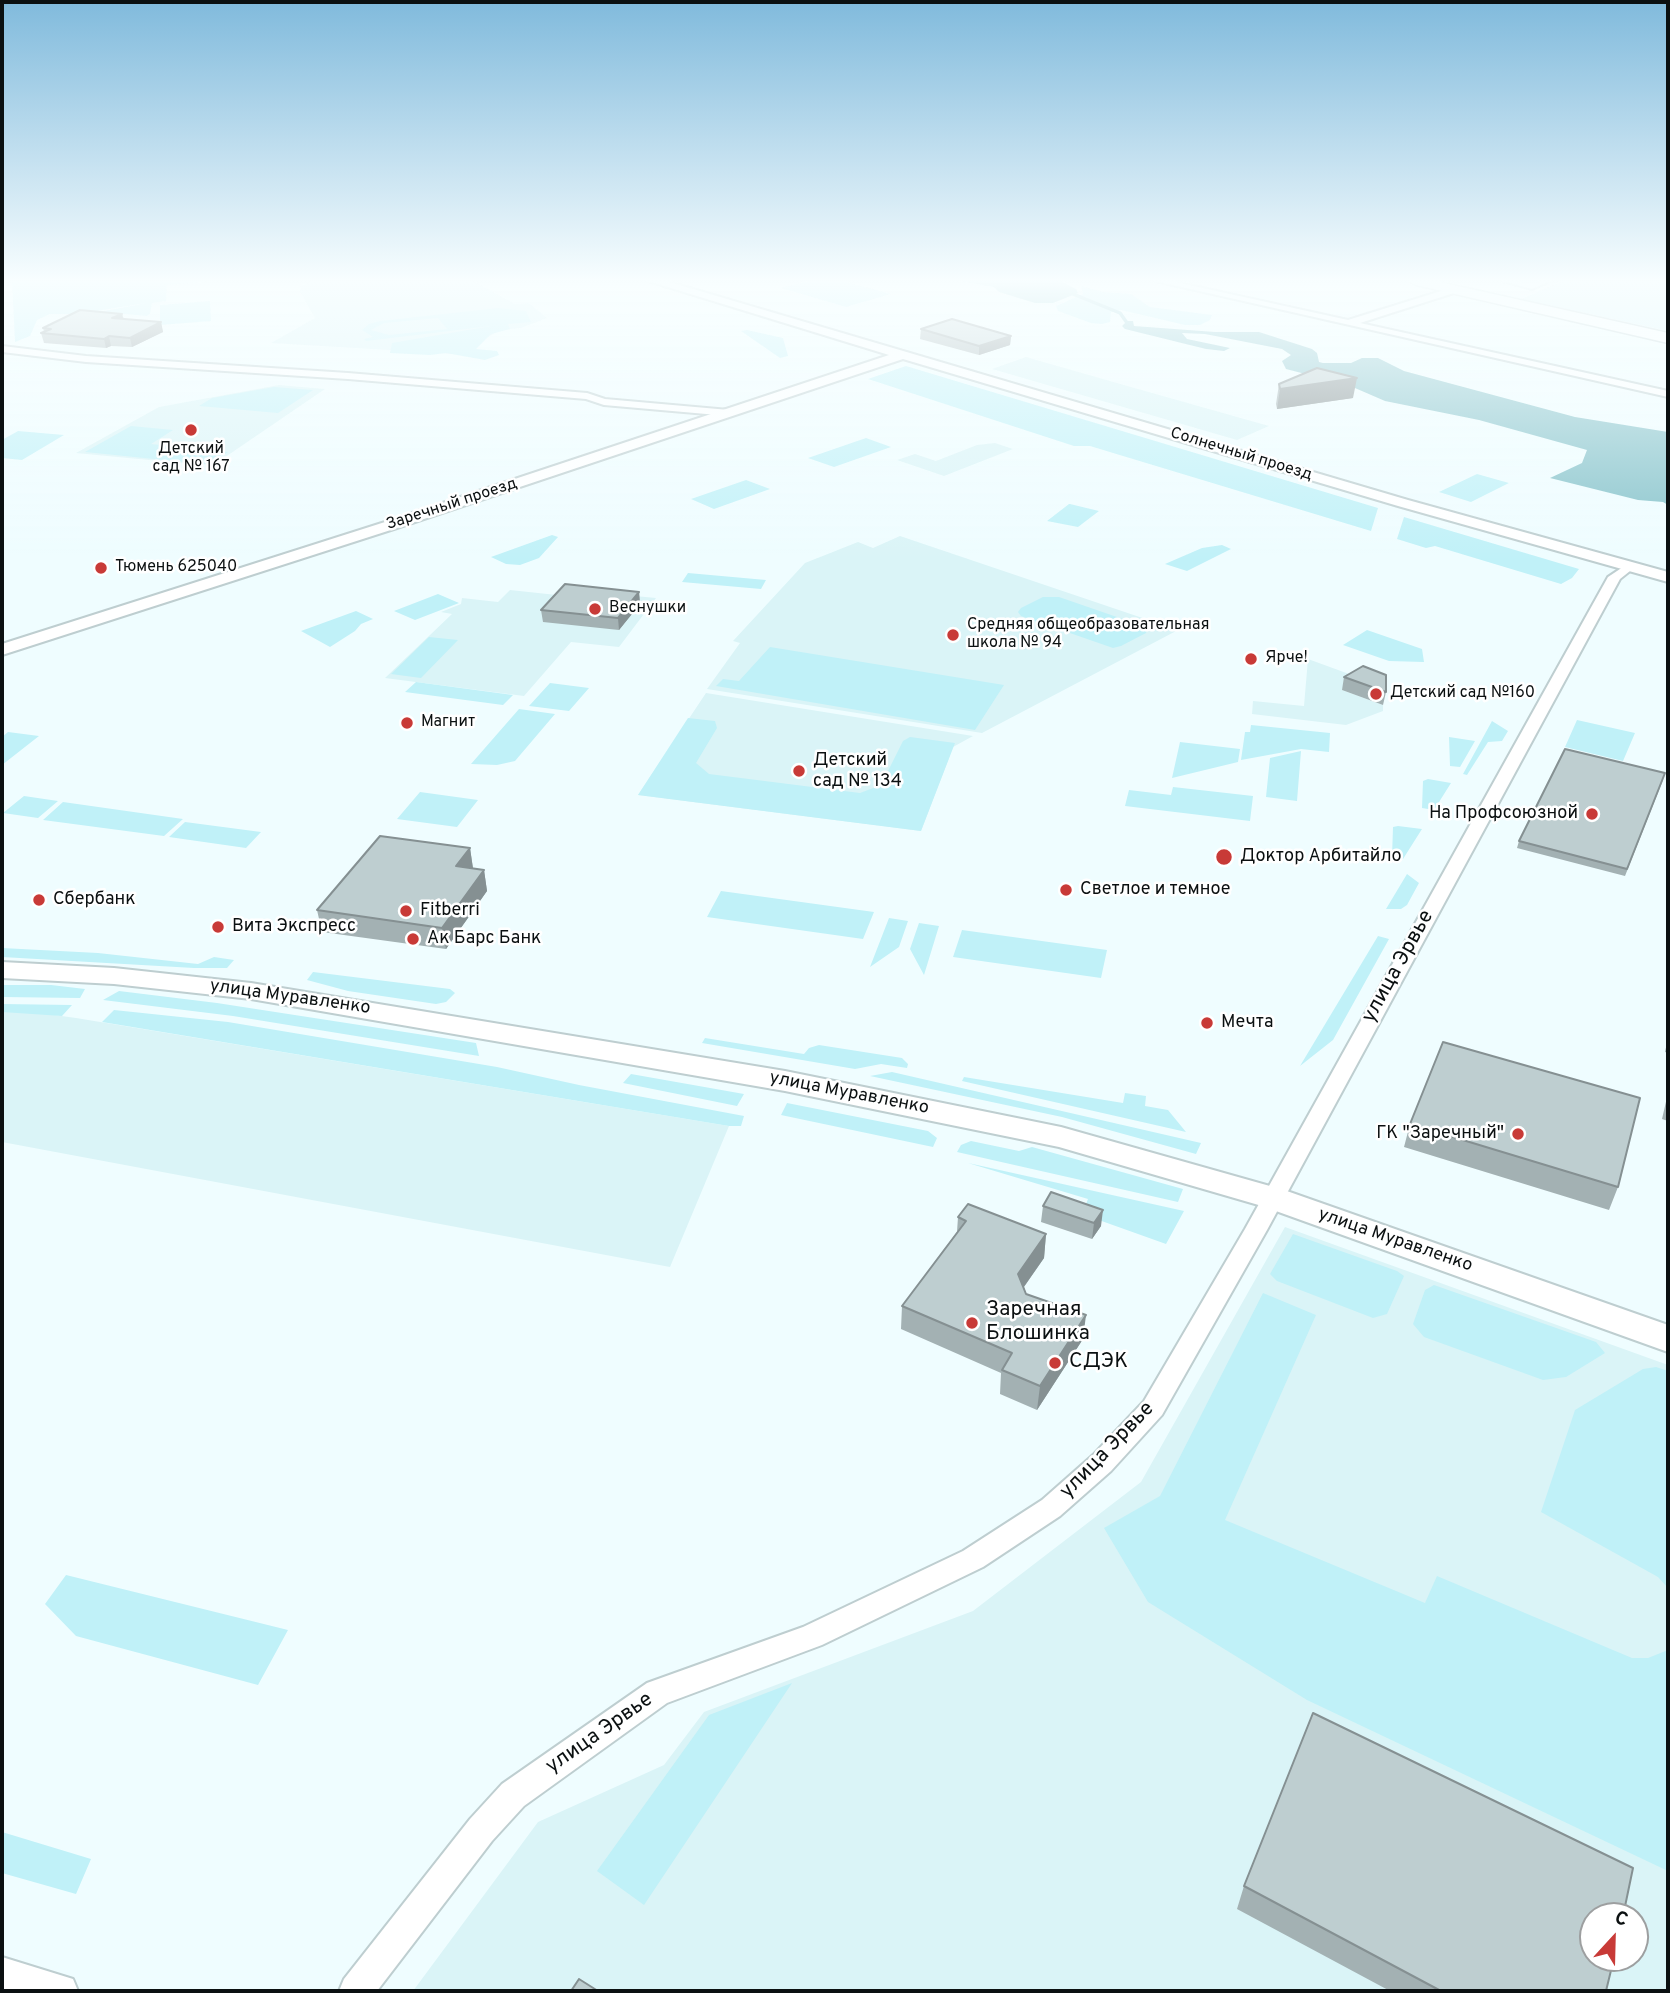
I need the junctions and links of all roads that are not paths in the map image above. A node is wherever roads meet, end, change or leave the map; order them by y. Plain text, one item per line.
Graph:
1 (317, 374) edge
2 (845, 374) edge
3 (966, 374) edge
4 (1578, 374) edge
5 (1668, 394) edge
6 (729, 413) junction
7 (1629, 567) junction
8 (1668, 577) edge
9 (2, 650) edge
10 (2, 970) edge
11 (1273, 1198) junction
12 (1668, 1339) edge
13 (2, 1974) edge
14 (61, 1991) edge
15 (356, 1991) edge

1 - 6 street
2 - 6 street, Заречный проезд
3 - 7 street, Солнечный проезд
4 - 5 street
6 - 9 street, Заречный проезд
7 - 8 street, Солнечный проезд
7 - 11 street, улица Эрвье
10 - 11 main road, улица Муравленко
11 - 12 main road, улица Муравленко
11 - 15 street, улица Эрвье
13 - 14 street

